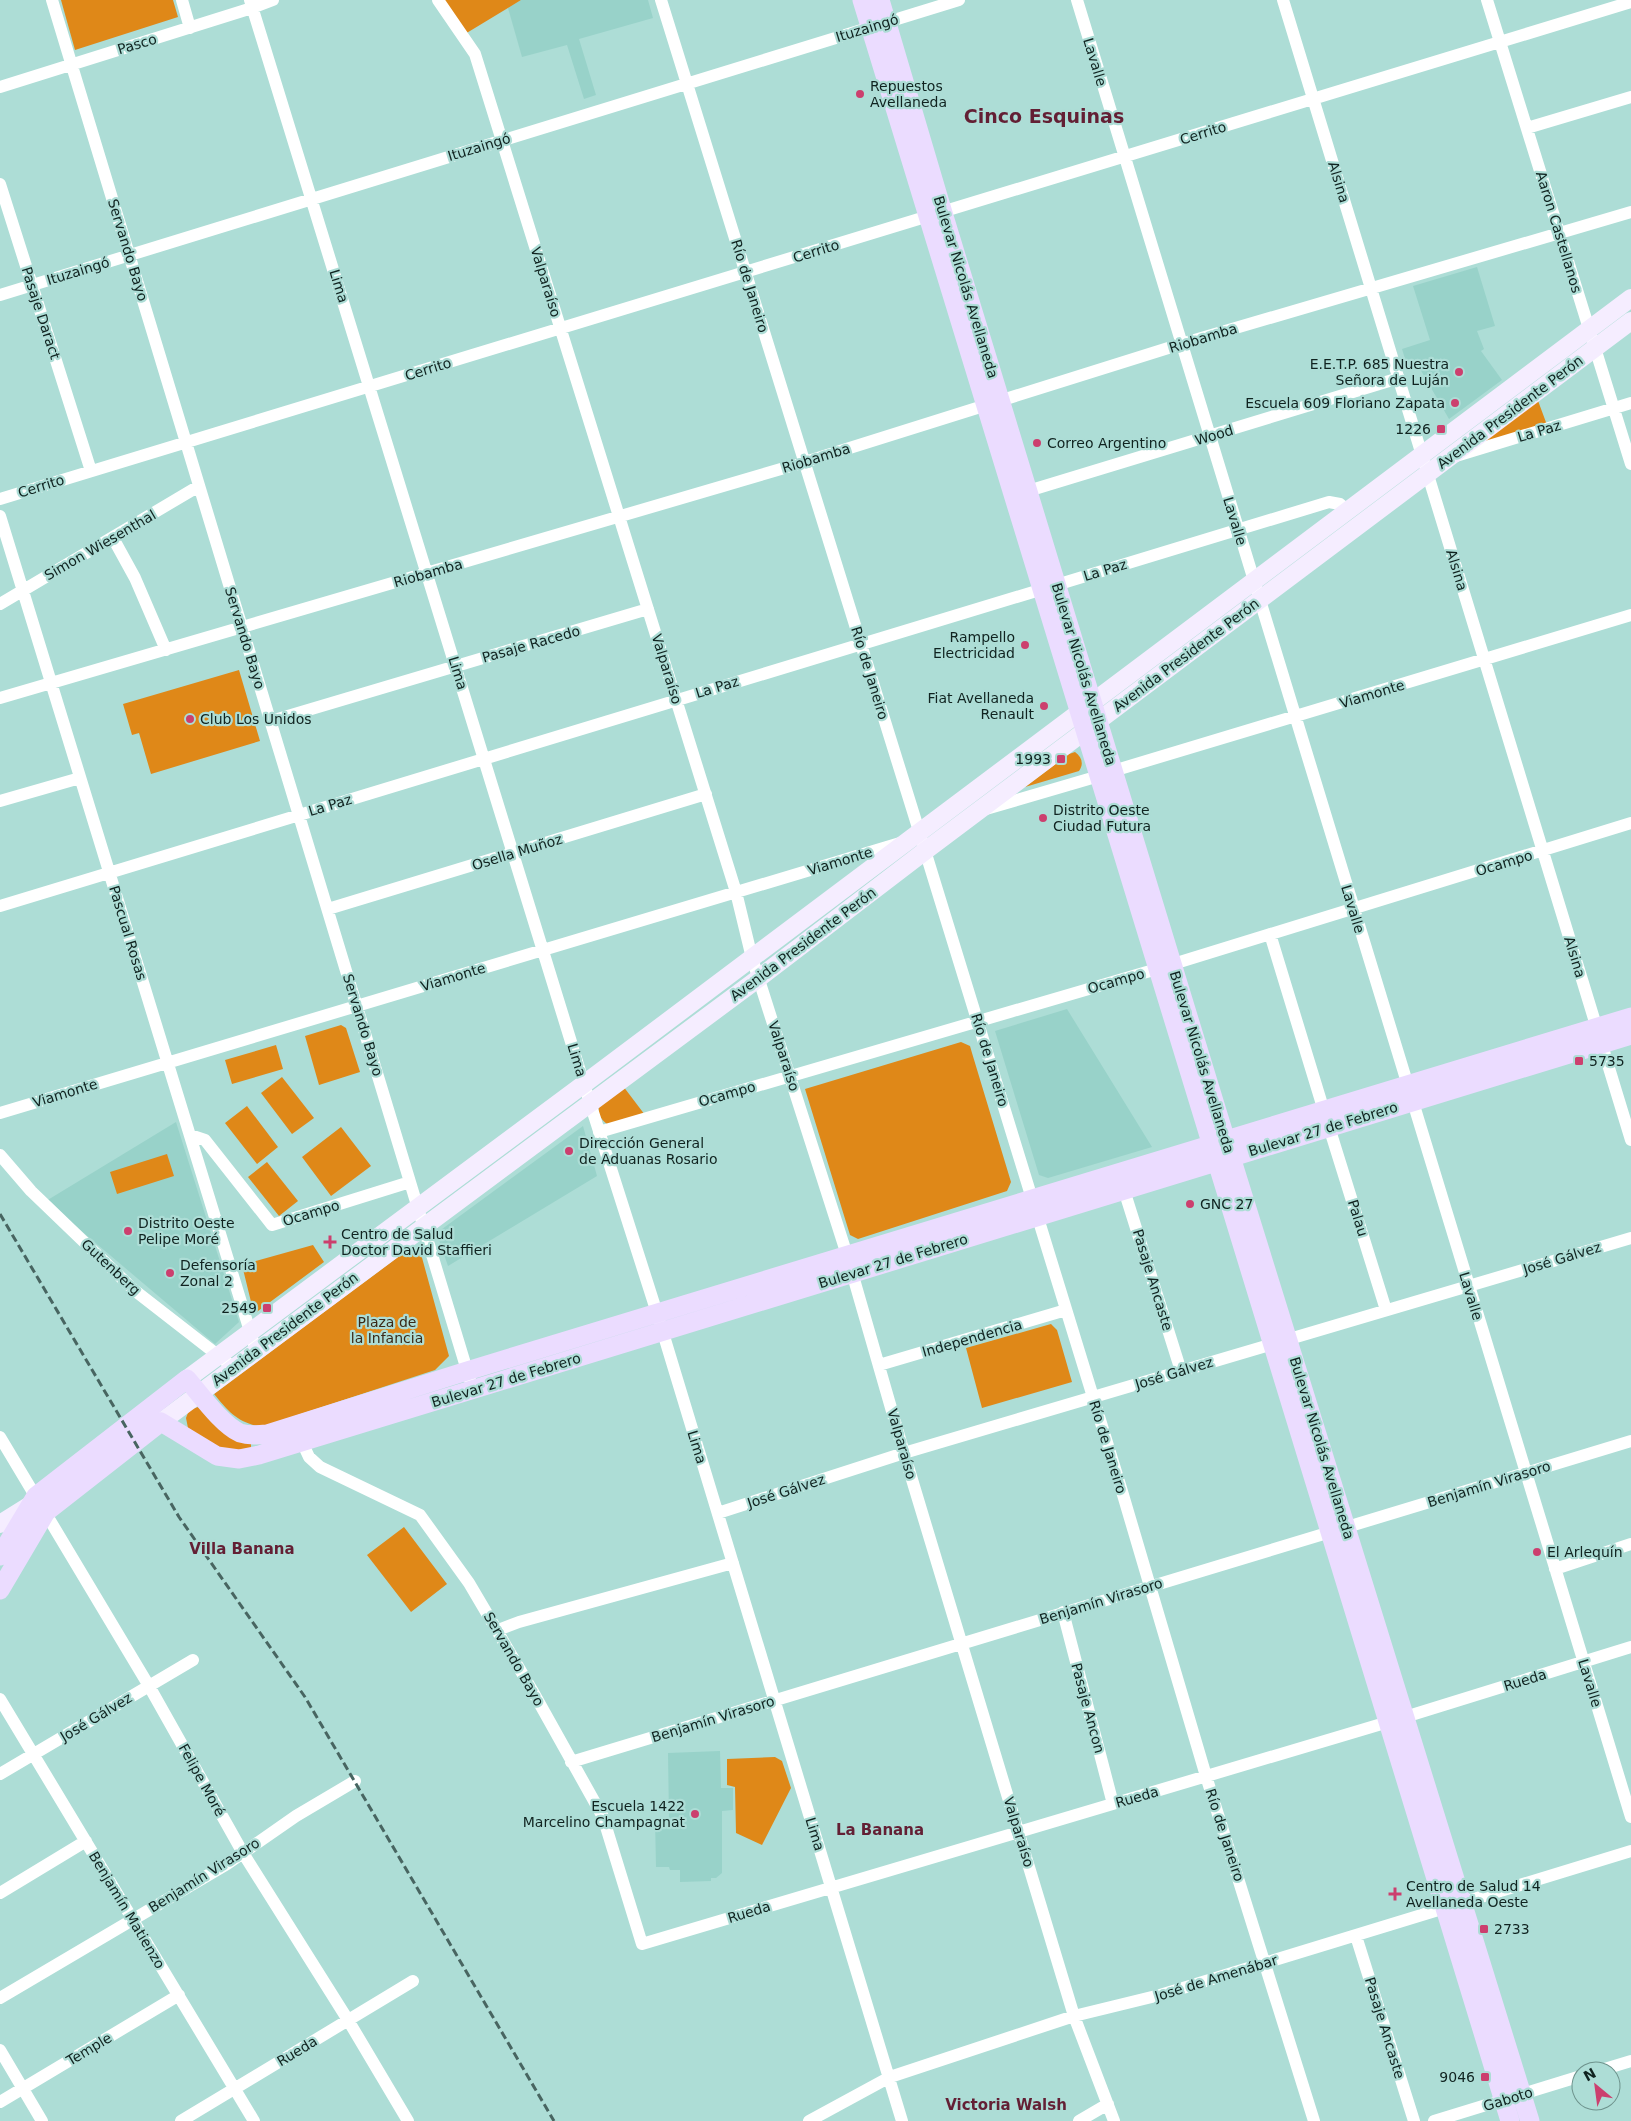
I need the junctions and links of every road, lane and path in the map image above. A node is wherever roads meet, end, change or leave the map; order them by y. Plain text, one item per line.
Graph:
1 (52, 0) edge
2 (182, 0) edge
3 (273, 0) edge
4 (438, 0) edge
5 (661, 0) edge
6 (862, 0) edge
7 (880, 0) edge
8 (959, 0) edge
9 (1077, 0) edge
10 (1487, 0) edge
11 (1286, 1) edge
12 (1631, 2) edge
13 (251, 4) edge
14 (879, 25) junction
15 (190, 28) junction
16 (1500, 42) junction
17 (72, 64) junction
18 (687, 84) junction
19 (0, 87) edge
20 (1631, 97) edge
21 (1314, 100) junction
22 (1527, 128) junction
23 (502, 140) junction
24 (1124, 157) junction
25 (0, 184) edge
26 (312, 199) junction
27 (1631, 212) edge
28 (935, 215) junction
29 (1559, 233) junction
30 (129, 255) junction
31 (746, 272) junction
32 (32, 285) junction
33 (1371, 288) junction
34 (0, 295) edge
35 (1631, 298) edge
36 (1631, 321) edge
37 (561, 329) junction
38 (1589, 329) junction
39 (1181, 344) junction
40 (1595, 348) junction
41 (1399, 378) junction
42 (370, 387) junction
43 (993, 403) junction
44 (1631, 403) edge
45 (1614, 408) junction
46 (1209, 436) junction
47 (186, 442) junction
48 (1422, 454) junction
49 (1446, 459) junction
50 (805, 462) junction
51 (1631, 464) edge
52 (91, 471) junction
53 (1428, 473) junction
54 (199, 486) junction
55 (1028, 491) junction
56 (0, 499) edge
57 (1347, 510) junction
58 (0, 516) edge
59 (619, 517) junction
60 (1238, 530) junction
61 (113, 538) junction
62 (427, 573) junction
63 (1253, 580) junction
64 (1049, 587) junction
65 (23, 590) junction
66 (1259, 600) junction
67 (0, 604) edge
68 (648, 610) junction
69 (1631, 615) edge
70 (242, 627) junction
71 (861, 644) junction
72 (166, 650) junction
73 (1484, 660) junction
74 (456, 666) junction
75 (51, 684) junction
76 (0, 698) edge
77 (676, 700) junction
78 (1085, 706) junction
79 (1295, 718) junction
80 (271, 721) junction
81 (1091, 726) junction
82 (484, 758) junction
83 (1106, 774) junction
84 (80, 778) junction
85 (706, 794) junction
86 (0, 801) edge
87 (979, 811) junction
88 (299, 815) junction
89 (1631, 823) edge
90 (919, 830) junction
91 (905, 841) junction
92 (925, 851) junction
93 (1543, 851) junction
94 (513, 853) junction
95 (109, 873) junction
96 (736, 892) junction
97 (0, 906) edge
98 (328, 909) junction
99 (1353, 909) junction
100 (1270, 934) junction
101 (543, 950) junction
102 (752, 958) junction
103 (1165, 966) junction
104 (759, 978) junction
105 (357, 1006) junction
106 (1631, 1017) edge
107 (978, 1021) junction
108 (1631, 1035) edge
109 (1599, 1036) junction
110 (168, 1062) junction
111 (790, 1076) junction
112 (584, 1084) junction
113 (1409, 1094) junction
114 (590, 1103) junction
115 (0, 1113) edge
116 (1327, 1119) junction
117 (599, 1132) junction
118 (190, 1135) junction
119 (1631, 1140) edge
120 (1221, 1151) junction
121 (0, 1154) edge
122 (410, 1182) junction
123 (1124, 1190) junction
124 (418, 1206) junction
125 (1035, 1208) junction
126 (423, 1226) junction
127 (1631, 1238) edge
128 (850, 1264) junction
129 (1468, 1286) junction
130 (1066, 1310) junction
131 (1386, 1310) junction
132 (657, 1313) junction
133 (250, 1331) junction
134 (662, 1332) junction
135 (1279, 1340) junction
136 (256, 1351) junction
137 (218, 1355) junction
138 (879, 1365) junction
139 (233, 1368) junction
140 (467, 1371) junction
141 (1181, 1371) junction
142 (187, 1379) junction
143 (473, 1390) junction
144 (200, 1393) junction
145 (1093, 1398) junction
146 (161, 1422) junction
147 (0, 1437) edge
148 (1631, 1441) edge
149 (302, 1442) junction
150 (904, 1453) junction
151 (1525, 1473) junction
152 (38, 1508) junction
153 (718, 1513) junction
154 (1338, 1529) junction
155 (3, 1536) edge
156 (1631, 1544) edge
157 (0, 1556) edge
158 (733, 1563) junction
159 (1555, 1569) junction
160 (1150, 1586) junction
161 (0, 1590) edge
162 (1063, 1612) junction
163 (498, 1630) junction
164 (962, 1643) junction
165 (1631, 1648) edge
166 (193, 1660) dead end
167 (1584, 1662) junction
168 (149, 1686) junction
169 (0, 1698) edge
170 (774, 1700) junction
171 (1397, 1720) junction
172 (34, 1754) junction
173 (571, 1762) junction
174 (0, 1774) edge
175 (1206, 1776) junction
176 (355, 1781) dead end
177 (1113, 1804) junction
178 (1631, 1817) edge
179 (1019, 1832) junction
180 (86, 1841) junction
181 (1631, 1851) edge
182 (243, 1853) junction
183 (831, 1888) junction
184 (0, 1893) edge
185 (1463, 1903) junction
186 (1445, 1908) junction
187 (132, 1918) junction
188 (1356, 1936) junction
189 (642, 1944) joint
190 (1266, 1963) junction
191 (413, 1981) dead end
192 (179, 1995) junction
193 (0, 1998) edge
194 (1074, 2016) junction
195 (348, 2020) junction
196 (0, 2050) edge
197 (890, 2078) junction
198 (1571, 2079) edge
199 (23, 2088) junction
200 (235, 2089) junction
201 (1522, 2094) junction
202 (1504, 2100) junction
203 (0, 2102) edge
204 (1108, 2104) junction
205 (42, 2121) edge
206 (181, 2121) edge
207 (254, 2121) edge
208 (408, 2121) edge
209 (809, 2121) edge
210 (902, 2121) edge
211 (1079, 2121) edge
212 (1114, 2121) edge
213 (1314, 2121) edge
214 (1414, 2121) edge
215 (1434, 2121) edge
216 (1510, 2121) edge
217 (1530, 2121) edge

1 - 17 street, Servando Bayo
2 - 15 street
3 - 13 street, Pasco
4 - 23 street, Valparaíso
5 - 18 street, Río de Janeiro
6 - 14 main road, Bulevar Nicolás Avellaneda
7 - 14 main road, Bulevar Nicolás Avellaneda
8 - 14 street, Ituzaingó
9 - 24 street, Lavalle
10 - 16 street, Aaron Castellanos
11 - 21 street, Alsina
12 - 16 street, Cerrito
13 - 15 street, Pasco
13 - 26 street, Lima
14 - 18 street, Ituzaingó
14 - 28 main road, Bulevar Nicolás Avellaneda
15 - 17 street, Pasco
16 - 21 street, Cerrito
16 - 22 street, Aaron Castellanos
17 - 19 street, Pasco
17 - 30 street, Servando Bayo
18 - 23 street, Ituzaingó
18 - 31 street, Río de Janeiro
20 - 22 street
21 - 24 street, Cerrito
21 - 33 street, Alsina
22 - 29 street, Aaron Castellanos
23 - 26 street, Ituzaingó
23 - 37 street, Valparaíso
24 - 28 street, Cerrito
24 - 39 street, Lavalle
25 - 32 street, Pasaje Daract
26 - 30 street, Ituzaingó
26 - 42 street, Lima
27 - 29 street, Riobamba
28 - 31 street, Cerrito
28 - 43 main road, Bulevar Nicolás Avellaneda
29 - 33 street, Riobamba
29 - 38 street, Aaron Castellanos
30 - 32 street, Ituzaingó
30 - 47 street, Servando Bayo
31 - 37 street, Cerrito
31 - 50 street, Río de Janeiro
32 - 34 street, Ituzaingó
32 - 52 street, Pasaje Daract
33 - 39 street, Riobamba
33 - 41 street, Alsina
35 - 38 main road, Avenida Presidente Perón
36 - 40 main road, Avenida Presidente Perón
37 - 42 street, Cerrito
37 - 59 street, Valparaíso
38 - 40 street, Aaron Castellanos
38 - 48 main road, Avenida Presidente Perón
39 - 43 street, Riobamba
39 - 46 street, Lavalle
40 - 45 street, Aaron Castellanos
40 - 49 main road, Avenida Presidente Perón
41 - 46 street, Wood
41 - 48 street, Alsina
42 - 47 street, Cerrito
42 - 62 street, Lima
43 - 50 street, Riobamba
43 - 55 main road, Bulevar Nicolás Avellaneda
43 - 64 main road, Bulevar Nicolás Avellaneda
44 - 45 street, La Paz
45 - 49 street, La Paz
45 - 51 street, Aaron Castellanos
46 - 55 street, Wood
46 - 60 street, Lavalle
47 - 52 street, Cerrito
47 - 54 street, Servando Bayo
48 - 53 street, Alsina
48 - 57 main road, Avenida Presidente Perón
49 - 53 main road, Avenida Presidente Perón
50 - 59 street, Riobamba
50 - 71 street, Río de Janeiro
52 - 56 street, Cerrito
53 - 66 main road, Avenida Presidente Perón
53 - 73 street, Alsina
54 - 61 street, Simon Wiesenthal
54 - 70 street, Servando Bayo
55 - 64 main road, Bulevar Nicolás Avellaneda
57 - 60 street, La Paz
57 - 63 main road, Avenida Presidente Perón
58 - 65 street, Pascual Rosas
59 - 62 street, Riobamba
59 - 68 street, Valparaíso
60 - 63 street, Lavalle
60 - 64 street, La Paz
61 - 65 street, Simon Wiesenthal
61 - 72 street
62 - 70 street, Riobamba
62 - 74 street, Lima
63 - 66 street, Lavalle
63 - 78 main road, Avenida Presidente Perón
64 - 71 street, La Paz
64 - 78 main road, Bulevar Nicolás Avellaneda
65 - 67 street, Simon Wiesenthal
65 - 75 street, Pascual Rosas
66 - 79 street, Lavalle
66 - 81 main road, Avenida Presidente Perón
68 - 74 street, Pasaje Racedo
68 - 77 street, Valparaíso
69 - 73 street, Viamonte
70 - 72 street, Riobamba
70 - 80 street, Servando Bayo
71 - 77 street, La Paz
71 - 90 street, Río de Janeiro
72 - 75 street, Riobamba
73 - 79 street, Viamonte
73 - 93 street, Alsina
74 - 80 street, Pasaje Racedo
74 - 82 street, Lima
75 - 76 street, Riobamba
75 - 84 street, Pascual Rosas
77 - 82 street, La Paz
77 - 85 street, Valparaíso
78 - 81 main road, Bulevar Nicolás Avellaneda
78 - 90 main road, Avenida Presidente Perón
79 - 83 street, Viamonte
79 - 99 street, Lavalle
80 - 88 street, Servando Bayo
81 - 83 main road, Bulevar Nicolás Avellaneda
81 - 87 main road, Avenida Presidente Perón
82 - 88 street, La Paz
82 - 94 street, Lima
83 - 87 street, Viamonte
83 - 103 main road, Bulevar Nicolás Avellaneda
84 - 86 street
84 - 95 street, Pascual Rosas
85 - 94 street, Osella Muñoz
85 - 96 street, Valparaíso
87 - 92 main road, Avenida Presidente Perón
88 - 95 street, La Paz
88 - 98 street, Servando Bayo
89 - 93 street, Ocampo
90 - 91 main road, Avenida Presidente Perón
90 - 92 street, Río de Janeiro
91 - 96 street, Viamonte
91 - 102 main road, Avenida Presidente Perón
92 - 104 main road, Avenida Presidente Perón
92 - 107 street, Río de Janeiro
93 - 99 street, Ocampo
93 - 109 street, Alsina
94 - 98 street, Osella Muñoz
94 - 101 street, Lima
95 - 97 street, La Paz
95 - 110 street, Pascual Rosas
96 - 101 street, Viamonte
96 - 102 street, Valparaíso
98 - 105 street, Servando Bayo
99 - 100 street, Ocampo
99 - 113 street, Lavalle
100 - 103 street, Ocampo
100 - 116 street, Palau
101 - 105 street, Viamonte
101 - 112 street, Lima
102 - 104 street, Valparaíso
102 - 112 main road, Avenida Presidente Perón
103 - 107 street, Ocampo
103 - 120 main road, Bulevar Nicolás Avellaneda
104 - 111 street, Valparaíso
104 - 114 main road, Avenida Presidente Perón
105 - 110 street, Viamonte
105 - 122 street, Servando Bayo
106 - 109 main road, Bulevar 27 de Febrero
107 - 111 street, Ocampo
107 - 125 street, Río de Janeiro
108 - 109 main road, Bulevar 27 de Febrero
109 - 113 main road, Bulevar 27 de Febrero
109 - 119 street, Alsina
110 - 115 street, Viamonte
110 - 118 street, Pascual Rosas
111 - 117 street, Ocampo
111 - 128 street, Valparaíso
112 - 114 street, Lima
112 - 124 main road, Avenida Presidente Perón
113 - 116 main road, Bulevar 27 de Febrero
113 - 129 street, Lavalle
114 - 117 street, Lima
114 - 126 main road, Avenida Presidente Perón
116 - 120 main road, Bulevar 27 de Febrero
116 - 131 street, Palau
117 - 132 street, Lima
118 - 122 street, Ocampo
118 - 133 street, Pascual Rosas
120 - 123 main road, Bulevar 27 de Febrero
120 - 125 main road, Bulevar 27 de Febrero
120 - 135 main road, Bulevar Nicolás Avellaneda
121 - 137 street, Gutenberg
122 - 124 street, Servando Bayo
123 - 125 main road, Bulevar 27 de Febrero
123 - 141 street, Pasaje Ancaste
124 - 126 street, Servando Bayo
124 - 133 main road, Avenida Presidente Perón
125 - 128 main road, Bulevar 27 de Febrero
125 - 130 street, Río de Janeiro
126 - 136 main road, Avenida Presidente Perón
126 - 140 street, Servando Bayo
127 - 129 street, José Gálvez
128 - 132 main road, Bulevar 27 de Febrero
128 - 134 main road, Bulevar 27 de Febrero
128 - 138 street, Valparaíso
129 - 131 street, José Gálvez
129 - 151 street, Lavalle
130 - 138 street, Independencia
130 - 145 street, Río de Janeiro
131 - 135 street, José Gálvez
132 - 134 street, Lima
132 - 140 main road, Bulevar 27 de Febrero
133 - 136 street, Pascual Rosas
133 - 137 main road, Avenida Presidente Perón
134 - 143 main road, Bulevar 27 de Febrero
134 - 153 street, Lima
135 - 141 street, José Gálvez
135 - 154 main road, Bulevar Nicolás Avellaneda
136 - 139 main road, Avenida Presidente Perón
137 - 139 street, Gutenberg
137 - 142 main road, Avenida Presidente Perón
138 - 150 street, Valparaíso
139 - 144 main road, Avenida Presidente Perón
140 - 143 street, Servando Bayo
140 - 144 main road, Bulevar 27 de Febrero
141 - 145 street, José Gálvez
142 - 144 main road, Bulevar 27 de Febrero
142 - 152 main road, Avenida Presidente Perón
143 - 149 main road, Bulevar 27 de Febrero
144 - 146 main road, Avenida Presidente Perón
145 - 150 street, José Gálvez
145 - 160 street, Río de Janeiro
146 - 149 main road, Bulevar 27 de Febrero
146 - 152 main road, Avenida Presidente Perón
147 - 152 street, Felipe Moré
148 - 151 street, Benjamín Virasoro
149 - 163 street, Servando Bayo
150 - 153 street, José Gálvez
150 - 164 street, Valparaíso
151 - 154 street, Benjamín Virasoro
151 - 159 street, Lavalle
152 - 155 main road, Avenida Presidente Perón
152 - 161 main road, Avenida Presidente Perón
152 - 168 street, Felipe Moré
153 - 158 street, Lima
154 - 160 street, Benjamín Virasoro
154 - 171 main road, Bulevar Nicolás Avellaneda
155 - 157 main road, Avenida Presidente Perón
156 - 159 street
158 - 163 street
158 - 170 street, Lima
159 - 167 street, Lavalle
160 - 162 street, Benjamín Virasoro
160 - 175 street, Río de Janeiro
162 - 164 street, Benjamín Virasoro
162 - 177 street, Pasaje Ancon
163 - 173 street, Servando Bayo
164 - 170 street, Benjamín Virasoro
164 - 179 street, Valparaíso
165 - 167 street, Rueda
166 - 168 street, José Gálvez
167 - 171 street, Rueda
167 - 178 street, Lavalle
168 - 172 street, José Gálvez
168 - 182 street, Felipe Moré
169 - 172 street, Benjamín Matienzo
170 - 173 street, Benjamín Virasoro
170 - 183 street, Lima
171 - 175 street, Rueda
171 - 185 main road, Bulevar Nicolás Avellaneda
171 - 186 main road, Bulevar Nicolás Avellaneda
172 - 174 street, José Gálvez
172 - 180 street, Benjamín Matienzo
173 - 189 street, Servando Bayo
175 - 177 street, Rueda
175 - 190 street, Río de Janeiro
176 - 182 street, Benjamín Virasoro
177 - 179 street, Rueda
179 - 183 street, Rueda
179 - 194 street, Valparaíso
180 - 184 street
180 - 187 street, Benjamín Matienzo
181 - 185 street, José de Amenábar
182 - 187 street, Benjamín Virasoro
182 - 195 street, Felipe Moré
183 - 189 street, Rueda
183 - 197 street, Lima
185 - 186 street, José de Amenábar
185 - 201 main road, Bulevar Nicolás Avellaneda
186 - 188 street, José de Amenábar
186 - 202 main road, Bulevar Nicolás Avellaneda
187 - 192 street, Benjamín Matienzo
187 - 193 street, Benjamín Virasoro
188 - 190 street, José de Amenábar
188 - 214 street, Pasaje Ancaste
190 - 194 street, José de Amenábar
190 - 213 street, Río de Janeiro
191 - 195 street, Rueda
192 - 199 street, Temple
192 - 200 street, Benjamín Matienzo
194 - 197 street, José de Amenábar
194 - 204 street, Valparaíso
195 - 200 street, Rueda
195 - 208 street, Felipe Moré
196 - 199 street
197 - 209 street, José de Amenábar
197 - 210 street, Lima
198 - 201 street, Gaboto
199 - 203 street, Temple
199 - 205 street
200 - 206 street, Rueda
200 - 207 street, Benjamín Matienzo
201 - 202 street, Gaboto
201 - 217 main road, Bulevar Nicolás Avellaneda
202 - 215 street, Gaboto
202 - 216 main road, Bulevar Nicolás Avellaneda
204 - 211 street
204 - 212 street, Valparaíso

